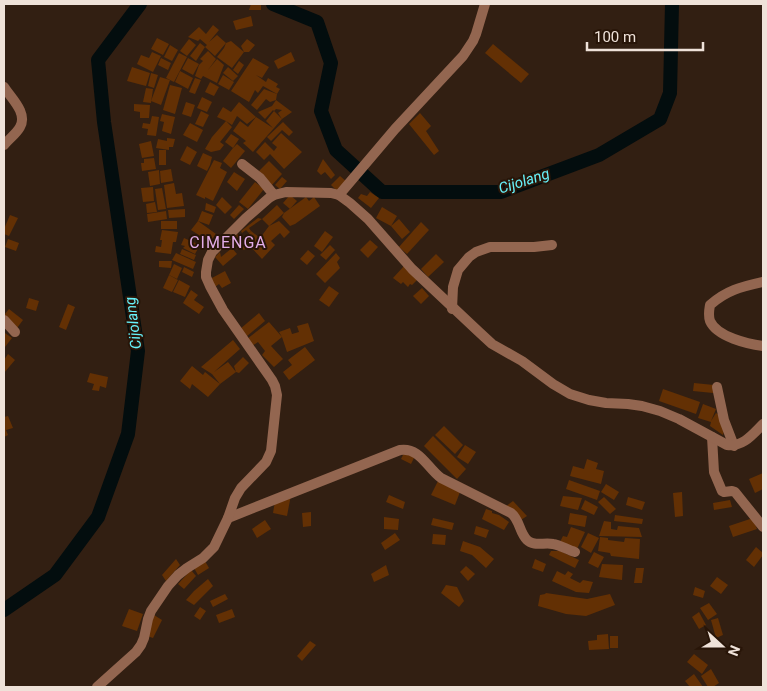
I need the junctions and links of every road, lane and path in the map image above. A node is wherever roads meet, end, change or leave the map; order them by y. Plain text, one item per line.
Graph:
1 (484, 4) edge
2 (4, 88) edge
3 (4, 145) edge
4 (242, 164) dead end
5 (274, 195) junction
6 (339, 195) junction
7 (552, 245) dead end
8 (763, 282) edge
9 (452, 309) junction
10 (4, 320) edge
11 (15, 332) dead end
12 (763, 346) edge
13 (717, 387) dead end
14 (763, 424) edge
15 (712, 438) junction
16 (734, 446) junction
17 (228, 518) junction
18 (763, 527) edge
19 (575, 552) dead end
20 (97, 687) edge

1 - 6 street
2 - 3 street
4 - 5 street
5 - 6 street
5 - 17 street
6 - 9 street
7 - 9 street
8 - 12 street
9 - 15 street
10 - 11 street
13 - 16 street
14 - 16 street
15 - 16 street
15 - 18 street
17 - 19 street
17 - 20 street

